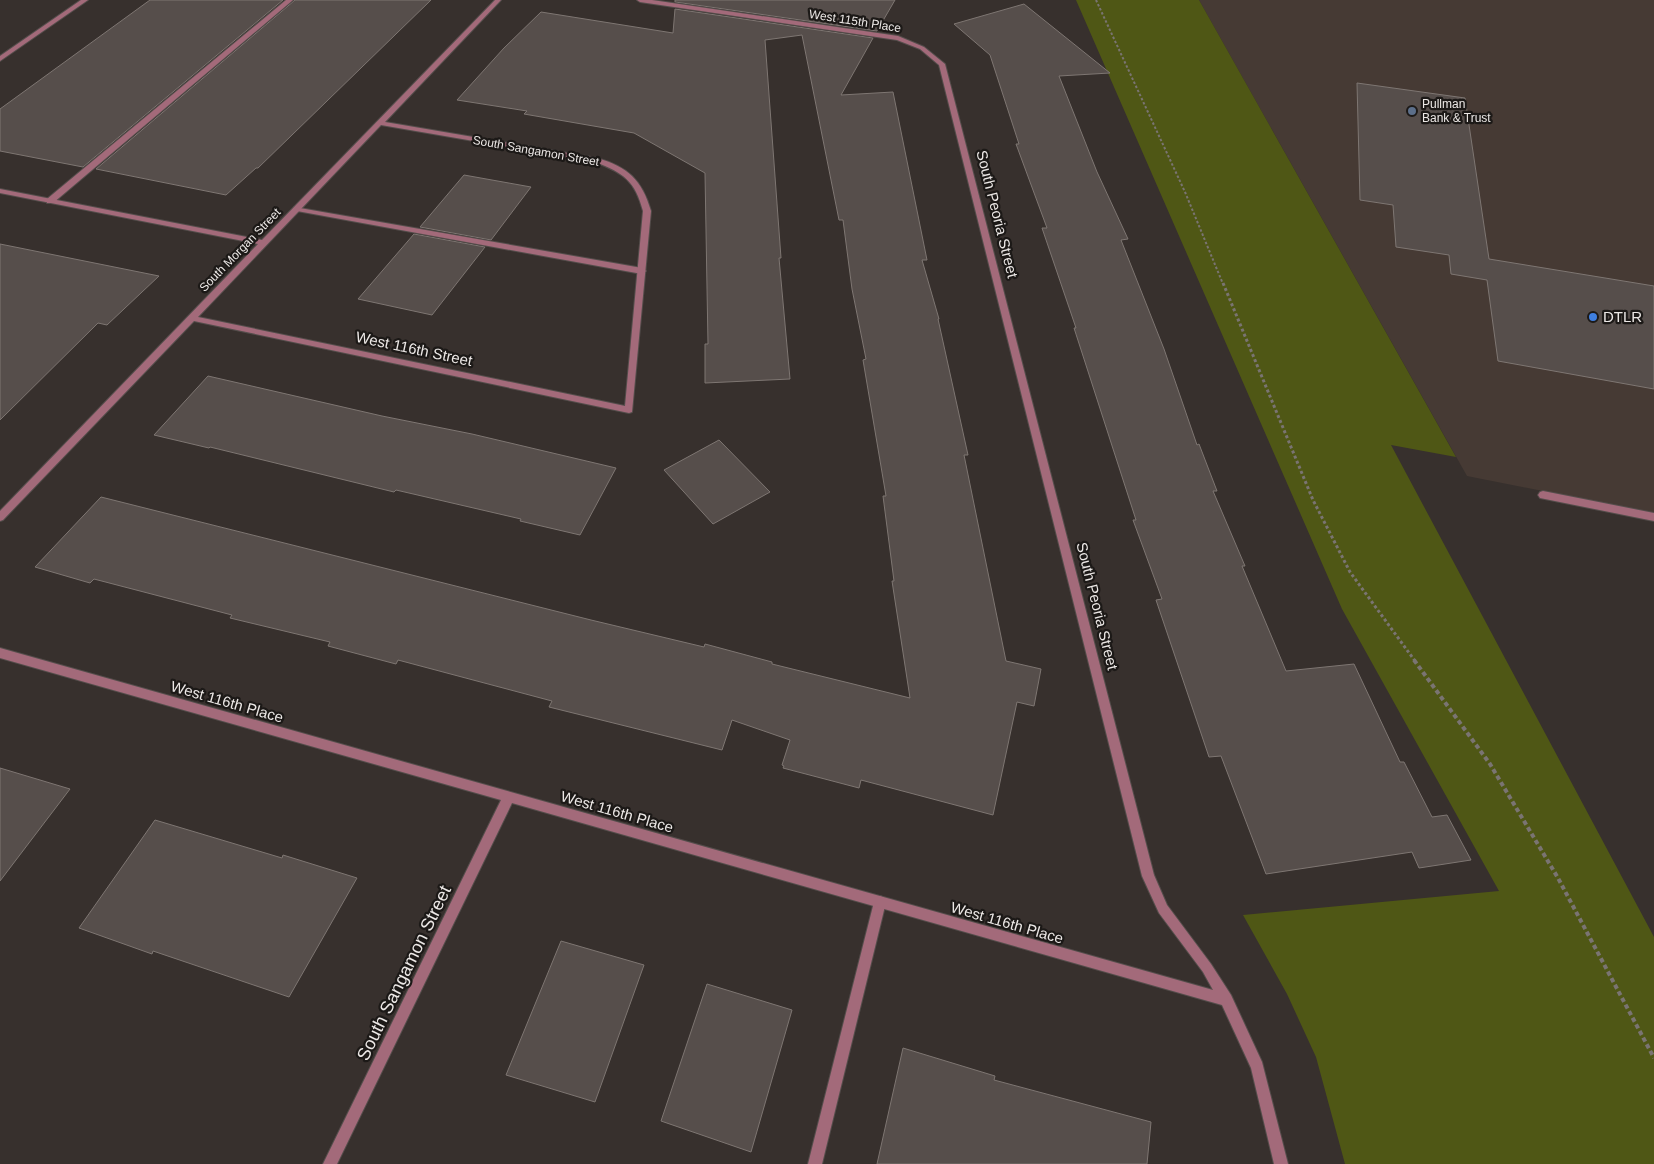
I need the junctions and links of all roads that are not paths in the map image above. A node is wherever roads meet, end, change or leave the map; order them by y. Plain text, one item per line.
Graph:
1 (86, 0) edge
2 (290, 0) edge
3 (498, 0) edge
4 (640, 0) edge
5 (918, 45) joint
6 (0, 59) edge
7 (379, 123) junction
8 (0, 191) edge
9 (50, 201) junction
10 (297, 209) junction
11 (264, 242) junction
12 (642, 271) junction
13 (192, 318) junction
14 (629, 410) joint
15 (1543, 495) dead end
16 (0, 517) edge
17 (1654, 517) edge
18 (0, 652) edge
19 (509, 797) junction
20 (880, 902) junction
21 (1226, 1000) junction
22 (330, 1164) edge
23 (816, 1164) edge
24 (1281, 1164) edge

1 - 6 street
2 - 9 street
3 - 7 street, South Morgan Street
4 - 5 street, West 115th Place
5 - 21 street, South Peoria Street
7 - 10 street, South Morgan Street
7 - 12 street, South Sangamon Street
8 - 9 street
9 - 11 street
10 - 11 street, South Morgan Street
10 - 12 street
11 - 13 street, South Morgan Street
12 - 14 street, South Sangamon Street
13 - 14 street, West 116th Street
13 - 16 street, South Morgan Street
15 - 17 street
18 - 19 street, West 116th Place
19 - 20 street, West 116th Place
19 - 22 street, South Sangamon Street
20 - 21 street, West 116th Place
20 - 23 street
21 - 24 street, South Peoria Street

